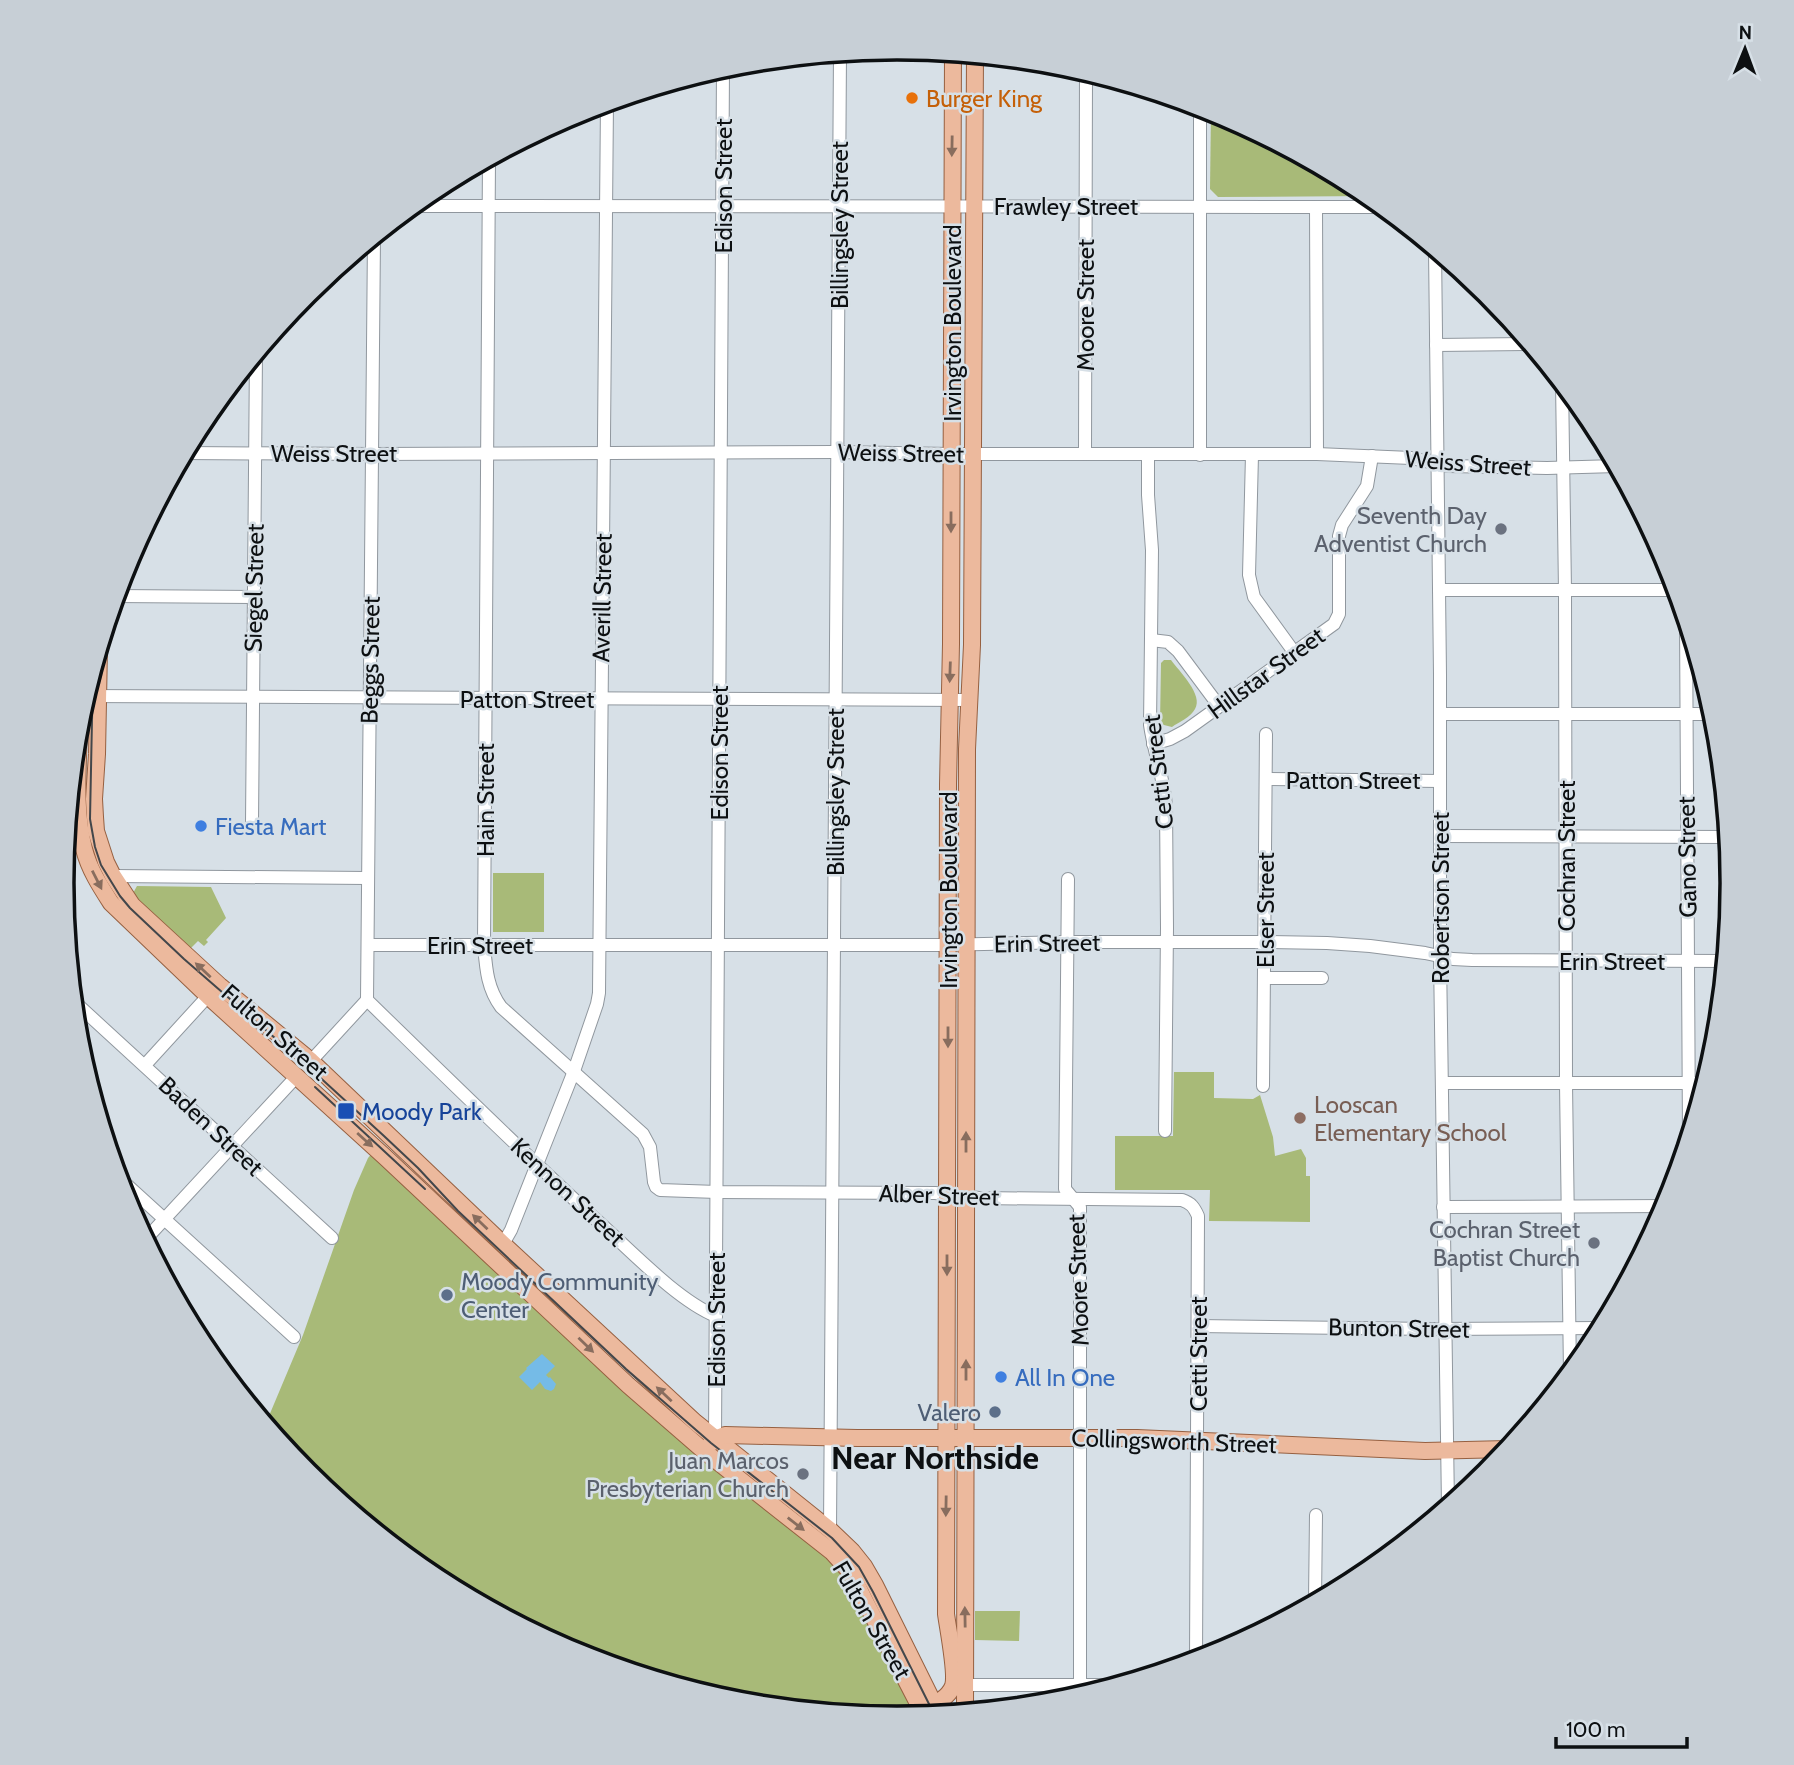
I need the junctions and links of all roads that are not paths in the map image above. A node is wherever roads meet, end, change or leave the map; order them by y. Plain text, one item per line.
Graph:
1 (840, 61) edge
2 (953, 61) edge
3 (975, 64) edge
4 (723, 78) edge
5 (953, 80) junction
6 (975, 81) junction
7 (1086, 82) edge
8 (607, 112) edge
9 (1200, 117) edge
10 (489, 168) edge
11 (429, 206) edge
12 (489, 206) junction
13 (607, 206) junction
14 (723, 206) junction
15 (952, 206) junction
16 (974, 206) junction
17 (1085, 206) junction
18 (839, 207) junction
19 (1199, 207) junction
20 (1316, 207) junction
21 (1366, 207) edge
22 (374, 248) edge
23 (1435, 260) edge
24 (952, 332) junction
25 (973, 332) junction
26 (1519, 344) edge
27 (1436, 345) junction
28 (256, 367) edge
29 (1562, 398) edge
30 (837, 452) junction
31 (195, 453) edge
32 (255, 453) junction
33 (487, 453) junction
34 (603, 453) junction
35 (720, 453) junction
36 (373, 454) junction
37 (952, 454) junction
38 (973, 454) junction
39 (1085, 454) junction
40 (1148, 454) junction
41 (1252, 454) junction
42 (1317, 454) junction
43 (1200, 455) junction
44 (1372, 456) junction
45 (1437, 464) junction
46 (1607, 466) edge
47 (1563, 467) junction
48 (951, 567) junction
49 (972, 568) junction
50 (1439, 590) junction
51 (1665, 590) edge
52 (1565, 591) junction
53 (126, 596) edge
54 (253, 597) junction
55 (1151, 640) junction
56 (1686, 651) edge
57 (1294, 652) junction
58 (96, 696) edge
59 (252, 697) junction
60 (370, 697) junction
61 (486, 698) junction
62 (719, 698) junction
63 (601, 699) junction
64 (835, 699) junction
65 (949, 700) junction
66 (969, 700) junction
67 (1219, 706) junction
68 (93, 708) edge
69 (1440, 714) junction
70 (1566, 714) junction
71 (1687, 715) junction
72 (1702, 715) edge
73 (1266, 734) dead end
74 (1153, 744) junction
75 (1266, 779) junction
76 (1440, 781) junction
77 (948, 784) junction
78 (968, 784) junction
79 (78, 806) edge
80 (252, 823) dead end
81 (1440, 836) junction
82 (1686, 836) junction
83 (1718, 837) edge
84 (1566, 838) junction
85 (113, 876) junction
86 (367, 878) junction
87 (1068, 878) dead end
88 (1068, 942) junction
89 (1167, 942) junction
90 (1264, 942) junction
91 (968, 944) junction
92 (368, 945) junction
93 (484, 945) junction
94 (600, 945) junction
95 (718, 945) junction
96 (834, 945) junction
97 (948, 945) junction
98 (1440, 957) junction
99 (1566, 961) junction
100 (1688, 961) junction
101 (1716, 961) edge
102 (1264, 978) junction
103 (1322, 978) dead end
104 (208, 996) junction
105 (367, 1000) junction
106 (85, 1011) edge
107 (311, 1061) junction
108 (145, 1065) junction
109 (947, 1069) junction
110 (966, 1069) junction
111 (574, 1071) junction
112 (296, 1076) junction
113 (1443, 1083) junction
114 (1566, 1084) junction
115 (1689, 1084) junction
116 (1695, 1084) edge
117 (1264, 1086) dead end
118 (1689, 1106) edge
119 (1165, 1131) dead end
120 (232, 1146) junction
121 (537, 1166) junction
122 (672, 1192) joint
123 (717, 1192) junction
124 (833, 1192) junction
125 (136, 1193) edge
126 (947, 1194) junction
127 (965, 1196) junction
128 (1073, 1199) junction
129 (1653, 1206) edge
130 (1443, 1207) junction
131 (1567, 1207) junction
132 (1198, 1216) joint
133 (164, 1220) junction
134 (152, 1232) edge
135 (332, 1238) dead end
136 (503, 1244) junction
137 (716, 1316) junction
138 (1198, 1326) junction
139 (1588, 1328) edge
140 (1444, 1329) junction
141 (1570, 1329) junction
142 (294, 1337) dead end
143 (947, 1338) junction
144 (965, 1338) junction
145 (1570, 1356) edge
146 (830, 1438) junction
147 (947, 1438) junction
148 (965, 1438) junction
149 (1081, 1438) junction
150 (1198, 1440) junction
151 (709, 1445) junction
152 (1493, 1449) edge
153 (1446, 1450) junction
154 (1448, 1494) edge
155 (1316, 1515) dead end
156 (830, 1530) junction
157 (946, 1563) junction
158 (965, 1564) junction
159 (1315, 1591) edge
160 (1196, 1649) edge
161 (953, 1666) junction
162 (918, 1673) junction
163 (964, 1685) junction
164 (1078, 1685) edge
165 (1080, 1685) edge
166 (965, 1702) edge
167 (926, 1705) edge
168 (928, 1705) edge
169 (937, 1705) edge

1 - 18 street, Billingsley Street
2 - 5 main road, Irvington Boulevard
3 - 6 main road, Irvington Boulevard
4 - 14 street, Edison Street
5 - 6 main road
5 -> 15 main road, Irvington Boulevard
6 - 16 main road, Irvington Boulevard
7 - 17 street, Moore Street
8 - 13 street, Averill Street
9 - 19 street
10 - 12 street, Hain Street
11 - 12 street, Frawley Street
12 - 13 street, Frawley Street
12 - 33 street, Hain Street
13 - 14 street, Frawley Street
13 - 34 street, Averill Street
14 - 18 street, Frawley Street
14 - 35 street, Edison Street
15 - 16 street, Frawley Street
15 - 18 street, Frawley Street
15 - 24 main road, Irvington Boulevard
16 - 17 street, Frawley Street
16 - 25 main road, Irvington Boulevard
17 - 19 street, Frawley Street
17 - 39 street, Moore Street
18 - 30 street, Billingsley Street
19 - 20 street, Frawley Street
19 - 43 street
20 - 21 street, Frawley Street
20 - 42 street
22 - 36 street, Beggs Street
23 - 27 street, Robertson Street
24 - 25 main road
24 - 37 main road, Irvington Boulevard
25 - 38 main road, Irvington Boulevard
26 - 27 street
27 - 45 street, Robertson Street
28 - 32 street, Siegel Street
29 - 47 street, Cochran Street
30 - 35 street, Weiss Street
30 - 37 street, Weiss Street
30 - 64 street, Billingsley Street
31 - 32 street, Weiss Street
32 - 36 street, Weiss Street
32 - 54 street, Siegel Street
33 - 34 street, Weiss Street
33 - 36 street, Weiss Street
33 - 61 street, Hain Street
34 - 35 street, Weiss Street
34 - 63 street, Averill Street
35 - 62 street, Edison Street
36 - 60 street, Beggs Street
37 - 38 street, Weiss Street
37 -> 48 main road, Irvington Boulevard
38 - 39 street, Weiss Street
38 - 49 main road, Irvington Boulevard
39 - 40 street, Weiss Street
40 - 43 street, Weiss Street
40 - 55 street, Cetti Street
41 - 42 street, Weiss Street
41 - 43 street, Weiss Street
41 - 57 street
42 - 44 street, Weiss Street
44 - 45 street, Weiss Street
44 - 57 street, Hillstar Street
45 - 47 street, Weiss Street
45 - 50 street, Robertson Street
46 - 47 street, Weiss Street
47 - 52 street, Cochran Street
48 - 49 main road
48 -> 65 main road, Irvington Boulevard
49 - 66 main road, Irvington Boulevard
50 - 52 street
50 - 69 street, Robertson Street
51 - 52 street
52 - 70 street, Cochran Street
53 - 54 street
54 - 59 street, Siegel Street
55 - 67 street
55 - 74 street, Cetti Street
56 - 71 street, Gano Street
57 - 67 street, Hillstar Street
58 - 59 street, Patton Street
59 - 60 street, Patton Street
59 - 80 street, Siegel Street
60 - 61 street, Patton Street
60 - 86 street, Beggs Street
61 - 63 street, Patton Street
61 - 93 street, Hain Street
62 - 63 street, Patton Street
62 - 64 street, Patton Street
62 - 95 street, Edison Street
63 - 94 street, Averill Street
64 - 65 street, Patton Street
64 - 96 street, Billingsley Street
65 - 66 street, Patton Street
65 - 77 main road, Irvington Boulevard
66 - 78 main road, Irvington Boulevard
67 - 74 street, Hillstar Street
68 - 85 main road, Fulton Street
69 - 70 street
69 - 76 street, Robertson Street
70 - 71 street
70 - 84 street, Cochran Street
71 - 72 street
71 - 82 street, Gano Street
73 - 75 street, Elser Street
74 - 89 street, Cetti Street
75 - 76 street, Patton Street
75 - 90 street, Elser Street
76 - 81 street, Robertson Street
77 - 78 main road
77 - 97 main road, Irvington Boulevard
78 - 91 main road, Irvington Boulevard
79 -> 104 main road, Fulton Street
81 - 84 street
81 - 98 street, Robertson Street
82 - 83 street
82 - 84 street
82 - 100 street, Gano Street
84 - 99 street, Cochran Street
85 - 86 street
107 -> 85 main road, Fulton Street
86 - 92 street, Beggs Street
87 - 88 street, Moore Street
88 - 89 street, Erin Street
88 - 91 street, Erin Street
88 - 128 street, Moore Street
89 - 90 street, Erin Street
89 - 119 street, Cetti Street
90 - 98 street, Erin Street
90 - 102 street, Elser Street
91 - 97 street, Erin Street
91 - 110 main road, Irvington Boulevard
92 - 93 street, Erin Street
92 - 105 street, Beggs Street
93 - 94 street, Erin Street
93 - 111 street, Hain Street
94 - 95 street, Erin Street
94 - 111 street, Averill Street
95 - 96 street, Erin Street
95 - 123 street, Edison Street
96 - 97 street, Erin Street
96 - 124 street, Billingsley Street
97 -> 109 main road, Irvington Boulevard
98 - 99 street, Erin Street
98 - 113 street, Robertson Street
99 - 100 street, Erin Street
99 - 114 street, Cochran Street
100 - 101 street, Erin Street
100 - 115 street, Gano Street
102 - 103 street
102 - 117 street, Elser Street
104 - 108 street
104 - 112 main road, Fulton Street
105 - 107 street
105 - 121 street, Kennon Street
106 - 108 street, Baden Street
136 -> 107 main road, Fulton Street
108 - 120 street, Baden Street
109 - 110 main road
109 - 126 main road, Irvington Boulevard
127 -> 110 main road, Irvington Boulevard
111 - 121 street, Averill Street
111 - 122 street, Hain Street
112 - 120 street
112 -> 151 main road, Fulton Street
113 - 114 street
113 - 130 street, Robertson Street
114 - 115 street
114 - 131 street, Cochran Street
115 - 116 street
115 - 118 street, Gano Street
120 - 133 street
120 - 135 street, Baden Street
121 - 136 street, Averill Street
121 - 137 street, Kennon Street
122 - 123 street, Alber Street
123 - 124 street, Alber Street
123 - 137 street, Edison Street
124 - 126 street, Alber Street
124 - 146 street, Billingsley Street
125 - 133 street
126 - 127 street, Alber Street
126 -> 143 main road, Irvington Boulevard
127 - 128 street, Alber Street
127 - 144 main road, Irvington Boulevard
128 - 132 street, Alber Street
128 - 149 street, Moore Street
129 - 131 street
130 - 131 street
130 - 140 street, Robertson Street
131 - 141 street, Cochran Street
132 - 138 street, Cetti Street
133 - 134 street
133 - 142 street
151 -> 136 main road, Fulton Street
137 - 151 street, Edison Street
138 - 140 street, Bunton Street
138 - 150 street, Cetti Street
139 - 141 street, Bunton Street
140 - 141 street, Bunton Street
140 - 153 street, Robertson Street
141 - 145 street, Cochran Street
143 - 144 main road
143 - 147 main road, Irvington Boulevard
148 -> 144 main road, Irvington Boulevard
146 - 147 main road, Collingsworth Street
146 - 151 main road, Collingsworth Street
146 - 156 street, Billingsley Street
147 - 148 main road, Collingsworth Street
147 -> 157 main road, Irvington Boulevard
148 - 149 main road, Collingsworth Street
148 - 158 main road, Irvington Boulevard
149 - 150 main road, Collingsworth Street
149 - 165 street, Moore Street
150 - 153 main road, Collingsworth Street
150 - 160 street, Cetti Street
151 - 156 main road, Fulton Street
151 -> 167 main road, Fulton Street
152 - 153 main road, Collingsworth Street
153 - 154 street, Robertson Street
155 - 159 street
156 - 162 main road, Fulton Street
157 - 158 main road
157 - 161 main road, Irvington Boulevard
163 -> 158 main road, Irvington Boulevard
161 - 162 main road
161 - 169 main road, Irvington Boulevard
162 - 168 main road, Fulton Street
163 - 164 street
163 - 166 main road, Irvington Boulevard

